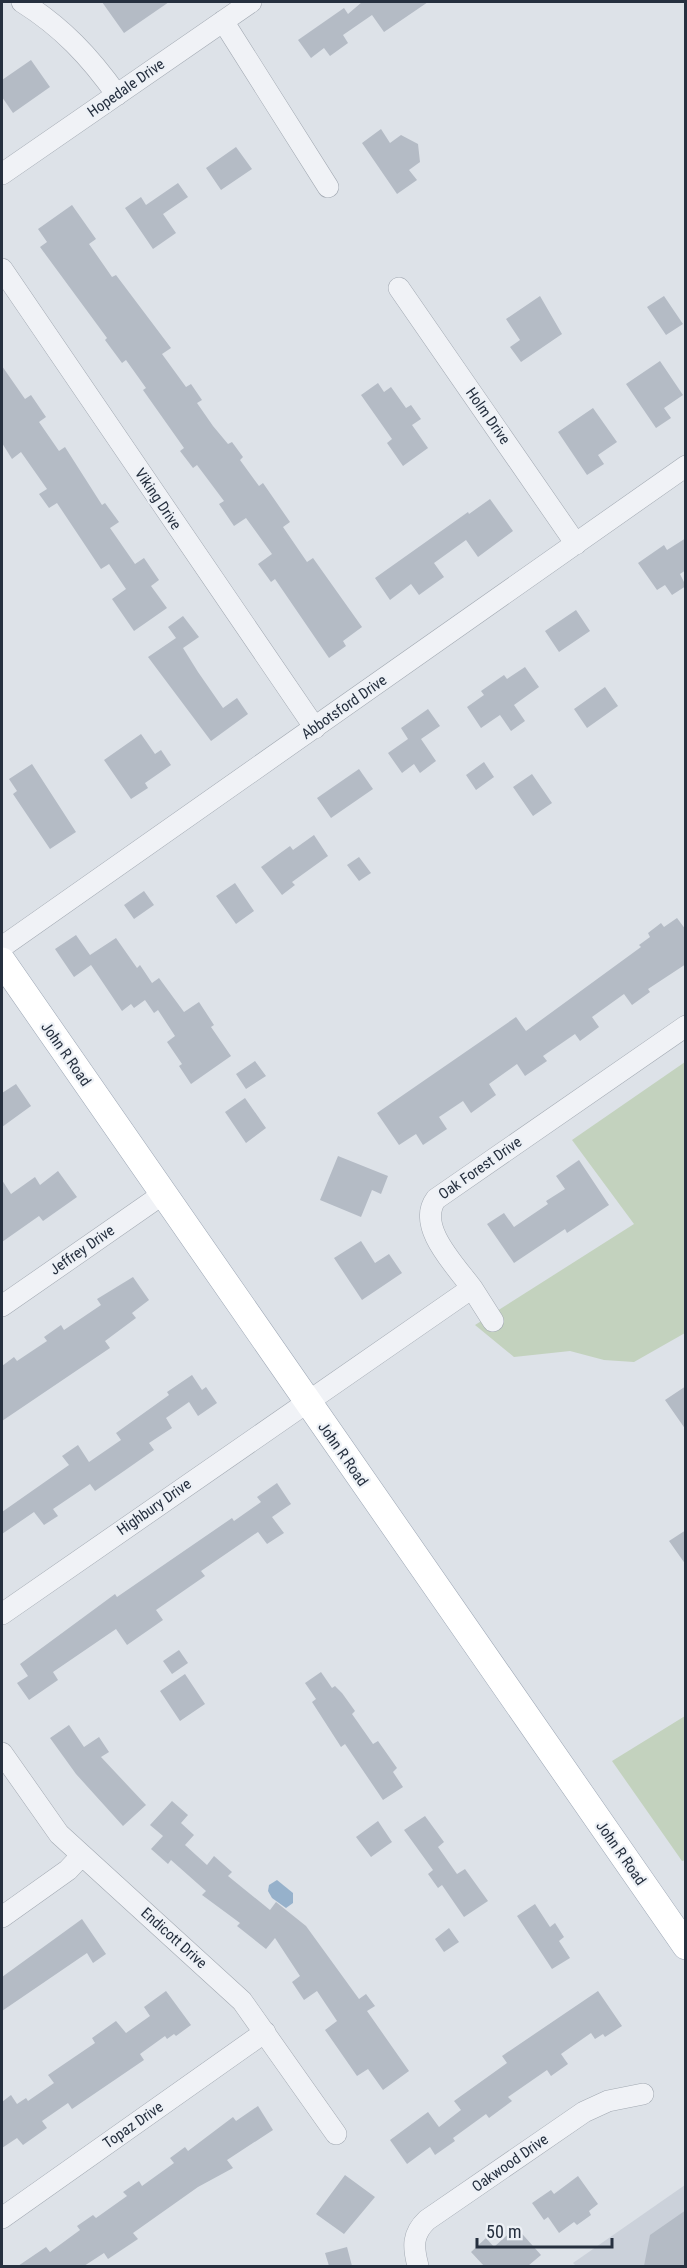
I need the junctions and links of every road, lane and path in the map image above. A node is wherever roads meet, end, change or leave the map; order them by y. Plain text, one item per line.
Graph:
1 (22, 2) edge
2 (251, 2) edge
3 (223, 21) junction
4 (117, 95) junction
5 (2, 174) edge
6 (328, 187) dead end
7 (2, 269) edge
8 (399, 288) dead end
9 (686, 466) edge
10 (576, 544) junction
11 (315, 728) junction
12 (2, 947) edge
13 (2, 961) edge
14 (686, 1026) edge
15 (163, 1194) junction
16 (472, 1288) junction
17 (2, 1306) edge
18 (494, 1321) dead end
19 (307, 1401) junction
20 (2, 1614) edge
21 (2, 1753) edge
22 (82, 1856) junction
23 (2, 1917) edge
24 (686, 1946) edge
25 (265, 2032) junction
26 (643, 2094) dead end
27 (336, 2134) dead end
28 (2, 2218) edge
29 (418, 2266) edge

1 - 4 street
2 - 3 street, Hopedale Drive
3 - 4 street, Hopedale Drive
3 - 6 street
4 - 5 street, Hopedale Drive
7 - 11 street, Viking Drive
8 - 10 street, Holm Drive
9 - 10 street, Abbotsford Drive
10 - 11 street, Abbotsford Drive
11 - 12 street, Abbotsford Drive
13 - 15 main road, John R Road
14 - 16 street, Oak Forest Drive
15 - 17 street, Jeffrey Drive
15 - 19 main road, John R Road
16 - 18 street, Oak Forest Drive
16 - 19 street
19 - 20 street, Highbury Drive
19 - 24 main road, John R Road
21 - 22 street, Endicott Drive
22 - 23 street
22 - 25 street, Endicott Drive
25 - 27 street, Endicott Drive
25 - 28 street, Topaz Drive
26 - 29 street, Oakwood Drive

